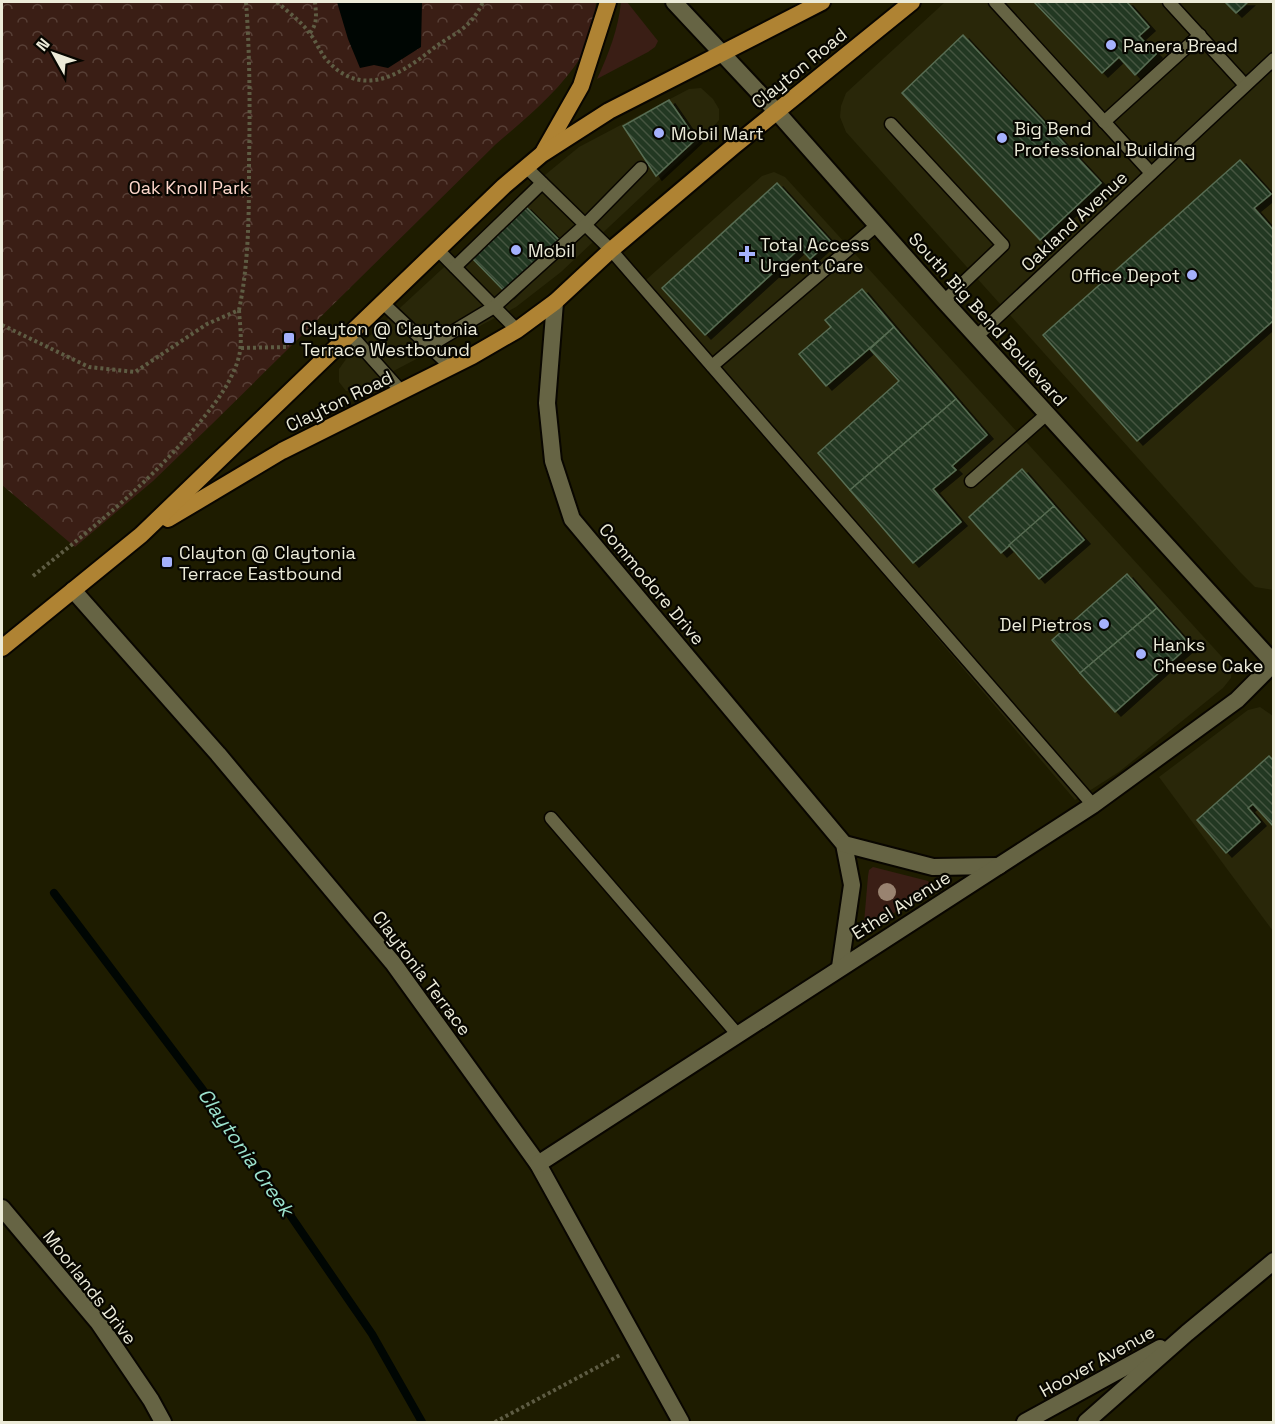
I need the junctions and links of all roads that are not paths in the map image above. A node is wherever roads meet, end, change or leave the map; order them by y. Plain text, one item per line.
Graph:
1 (608, 2) edge
2 (674, 2) edge
3 (822, 2) edge
4 (912, 2) edge
5 (995, 2) edge
6 (1168, 2) edge
7 (1200, 35) junction
8 (722, 53) junction
9 (1274, 59) edge
10 (1245, 85) junction
11 (777, 112) junction
12 (1104, 122) junction
13 (891, 124) dead end
14 (542, 154) junction
15 (526, 167) junction
16 (641, 168) dead end
17 (1151, 173) junction
18 (542, 183) junction
19 (585, 225) junction
20 (877, 225) junction
21 (438, 250) junction
22 (611, 250) junction
23 (455, 267) junction
24 (944, 301) junction
25 (555, 302) junction
26 (382, 303) junction
27 (494, 307) junction
28 (517, 330) junction
29 (350, 334) junction
30 (977, 336) junction
31 (429, 346) junction
32 (712, 366) junction
33 (452, 367) junction
34 (402, 392) junction
35 (1048, 413) junction
36 (971, 481) dead end
37 (141, 535) junction
38 (73, 590) junction
39 (2, 648) edge
40 (1274, 663) edge
41 (1093, 806) junction
42 (551, 818) dead end
43 (844, 844) junction
44 (999, 866) junction
45 (840, 967) junction
46 (738, 1035) junction
47 (538, 1164) junction
48 (2, 1208) edge
49 (1274, 1261) edge
50 (1187, 1333) junction
51 (163, 1422) edge
52 (681, 1422) edge
53 (1025, 1422) edge
54 (1086, 1422) edge

1 - 14 main road
2 - 8 street, South Big Bend Boulevard
3 - 8 main road, Clayton Road
4 - 11 main road, Clayton Road
5 - 12 lane
6 - 7 lane
7 - 10 lane
7 - 12 lane
8 - 11 street, South Big Bend Boulevard
8 - 14 main road, Clayton Road
9 - 10 lane, Oakland Avenue
10 - 17 lane, Oakland Avenue
11 - 20 street, South Big Bend Boulevard
11 - 22 main road, Clayton Road
12 - 17 lane
13 - 24 lane
14 - 15 main road, Clayton Road
15 - 18 lane
15 - 21 main road, Clayton Road
16 - 19 lane
17 - 30 lane, Oakland Avenue
18 - 19 lane
18 - 23 lane
19 - 22 lane
19 - 27 lane
20 - 24 street, South Big Bend Boulevard
20 - 32 lane
21 - 23 lane
21 - 26 main road, Clayton Road
22 - 25 main road, Clayton Road
22 - 32 lane
23 - 27 lane
24 - 30 street, South Big Bend Boulevard
25 - 28 main road, Clayton Road
25 - 43 street, Commodore Drive
26 - 29 main road, Clayton Road
26 - 31 lane
27 - 28 lane
27 - 31 lane
28 - 33 main road, Clayton Road
29 - 34 lane
29 - 37 main road, Clayton Road
30 - 35 street, South Big Bend Boulevard
31 - 33 lane
32 - 41 lane
33 - 34 main road, Clayton Road
34 - 37 main road, Clayton Road
35 - 36 lane
35 - 40 street, South Big Bend Boulevard
37 - 38 main road, Clayton Road
38 - 39 main road, Clayton Road
38 - 47 street, Claytonia Terrace
40 - 41 street, Ethel Avenue
41 - 44 street, Ethel Avenue
42 - 46 lane
43 - 44 street
43 - 45 street, Commodore Drive
44 - 45 street, Ethel Avenue
45 - 46 street, Ethel Avenue
46 - 47 street, Ethel Avenue
47 - 52 street, Claytonia Terrace
48 - 51 street, Moorlands Drive
49 - 50 street, Hoover Avenue
50 - 53 street, Hoover Avenue
50 - 54 street, Hoover Avenue

